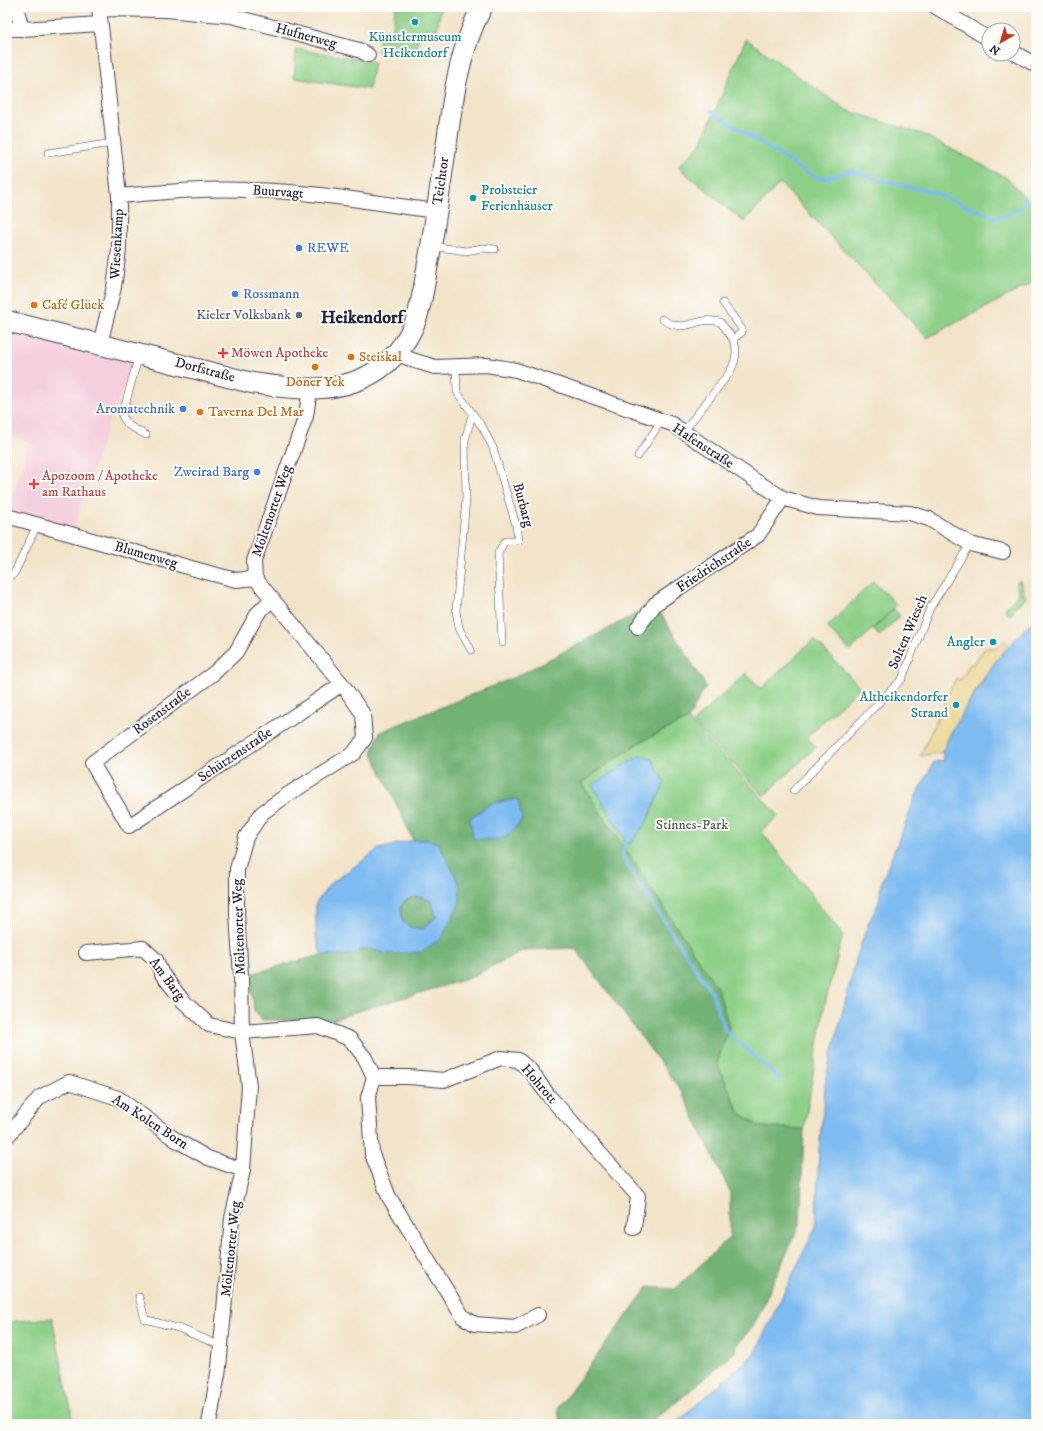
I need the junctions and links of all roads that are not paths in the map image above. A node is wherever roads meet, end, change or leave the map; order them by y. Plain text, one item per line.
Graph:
1 (16, 7) edge
2 (482, 7) edge
3 (936, 7) edge
4 (99, 8) edge
5 (100, 24) junction
6 (22, 29) junction
7 (7, 30) edge
8 (981, 34) edge
9 (368, 56) dead end
10 (1021, 57) edge
11 (1036, 66) edge
12 (113, 143) junction
13 (48, 153) dead end
14 (119, 196) junction
15 (436, 211) junction
16 (431, 246) junction
17 (495, 249) dead end
18 (723, 304) dead end
19 (662, 320) dead end
20 (7, 321) edge
21 (732, 339) junction
22 (100, 344) junction
23 (140, 353) junction
24 (397, 353) junction
25 (456, 366) junction
26 (310, 389) junction
27 (472, 414) junction
28 (662, 420) junction
29 (684, 432) junction
30 (146, 435) dead end
31 (638, 456) dead end
32 (783, 498) junction
33 (7, 516) edge
34 (37, 525) junction
35 (970, 544) junction
36 (1003, 552) dead end
37 (255, 578) junction
38 (7, 582) edge
39 (272, 600) junction
40 (638, 627) dead end
41 (502, 643) dead end
42 (471, 650) dead end
43 (342, 684) junction
44 (793, 791) dead end
45 (129, 826) joint
46 (86, 954) dead end
47 (242, 1032) junction
48 (374, 1077) junction
49 (7, 1137) edge
50 (243, 1170) junction
51 (634, 1228) dead end
52 (139, 1297) dead end
53 (538, 1315) dead end
54 (221, 1346) junction
55 (209, 1424) edge

1 - 6 street
2 - 15 street, Teichtor
3 - 8 street
4 - 5 street, Wiesenkamp
4 - 9 street, Hufnerweg
5 - 6 street
5 - 12 street, Wiesenkamp
6 - 7 street
10 - 11 street
12 - 13 lane
12 - 14 street, Wiesenkamp
14 - 15 street, Buurvagt
14 - 22 street, Wiesenkamp
15 - 16 street, Teichtor
16 - 17 lane
16 - 24 street, Teichtor
18 - 21 lane
19 - 21 lane
20 - 22 street, Dorfstraße
21 - 29 lane
22 - 23 street, Dorfstraße
23 - 26 street, Dorfstraße
23 - 30 lane
24 - 25 street, Hafenstraße
24 - 26 street, Dorfstraße
25 - 27 lane, Burbarg
25 - 28 street, Hafenstraße
26 - 37 street, Möltenorter Weg
27 - 41 lane, Burbarg
27 - 42 lane
28 - 29 street, Hafenstraße
28 - 31 lane
29 - 32 street, Hafenstraße
32 - 35 street, Hafenstraße
32 - 40 street, Friedrichstraße
33 - 34 street, Blumenweg
34 - 37 street, Blumenweg
34 - 38 lane
35 - 36 street, Hafenstraße
35 - 44 lane, Solten Wiesch
37 - 39 street, Möltenorter Weg
39 - 43 street, Möltenorter Weg
39 - 45 street, Rosenstraße
43 - 45 street, Schützenstraße
43 - 47 street, Möltenorter Weg
46 - 47 street, Am Barg
47 - 48 street
47 - 50 street, Möltenorter Weg
48 - 51 street, Hohrott
48 - 53 street
49 - 50 street, Am Kolen Born
50 - 54 street, Möltenorter Weg
52 - 54 lane
54 - 55 street, Möltenorter Weg

